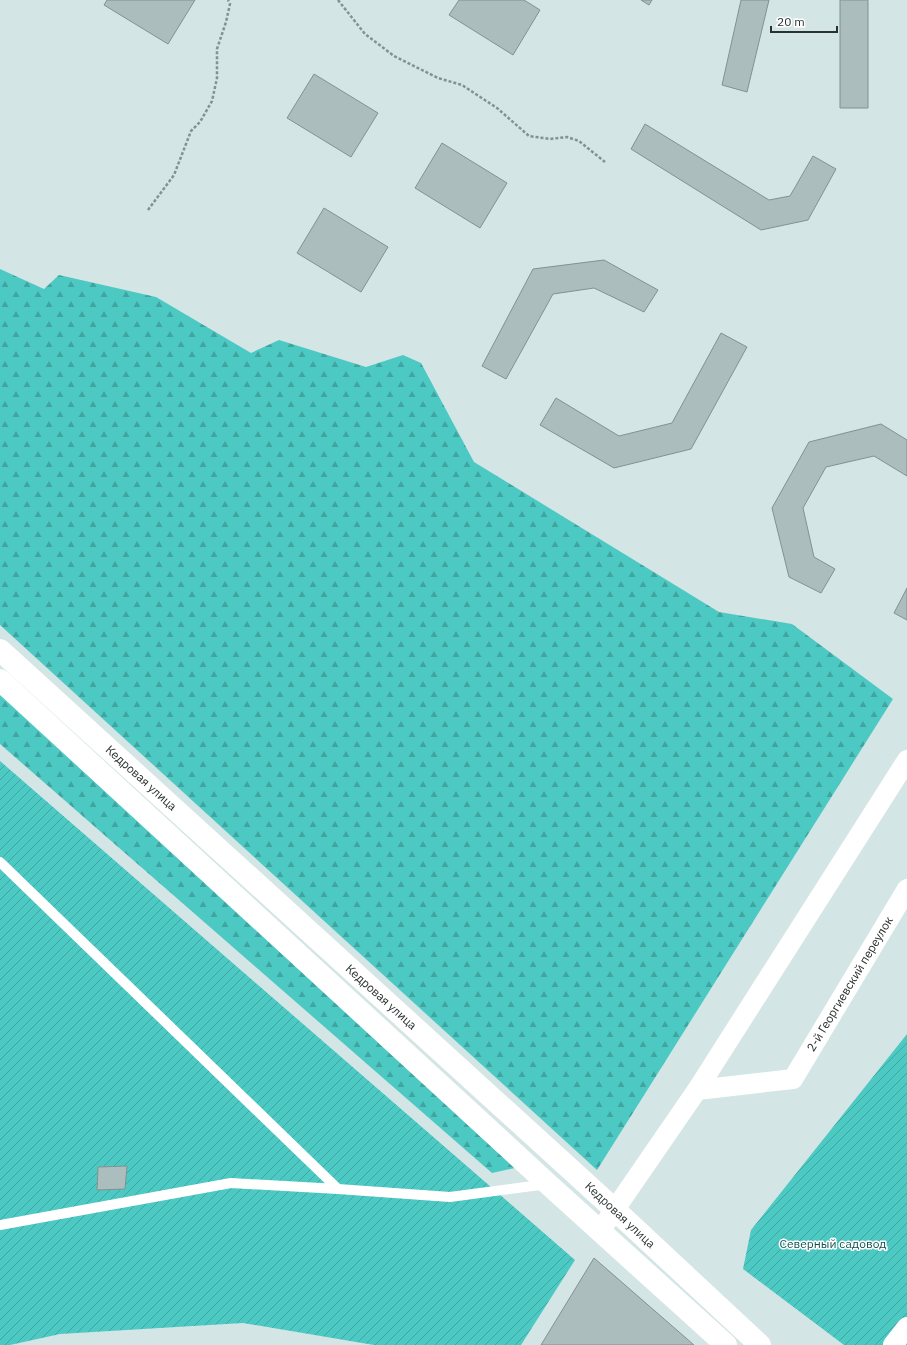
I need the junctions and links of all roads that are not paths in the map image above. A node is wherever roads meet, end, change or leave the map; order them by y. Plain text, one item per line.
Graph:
1 (0, 650) edge
2 (0, 680) edge
3 (907, 760) edge
4 (0, 862) edge
5 (907, 889) edge
6 (697, 1090) junction
7 (548, 1184) junction
8 (338, 1189) junction
9 (614, 1209) junction
10 (0, 1225) edge
11 (600, 1232) junction
12 (907, 1327) edge
13 (726, 1345) edge
14 (760, 1345) edge
15 (893, 1345) edge

1 - 9 main road, Кедровая улица
2 - 7 main road, Кедровая улица
3 - 6 street
4 - 8 lane
5 - 6 street, 2-й Георгиевский переулок
6 - 9 street
7 - 8 lane
7 - 11 main road, Кедровая улица
8 - 10 lane
9 - 11 street
9 - 14 main road, Кедровая улица
11 - 13 main road, Кедровая улица
12 - 15 street

